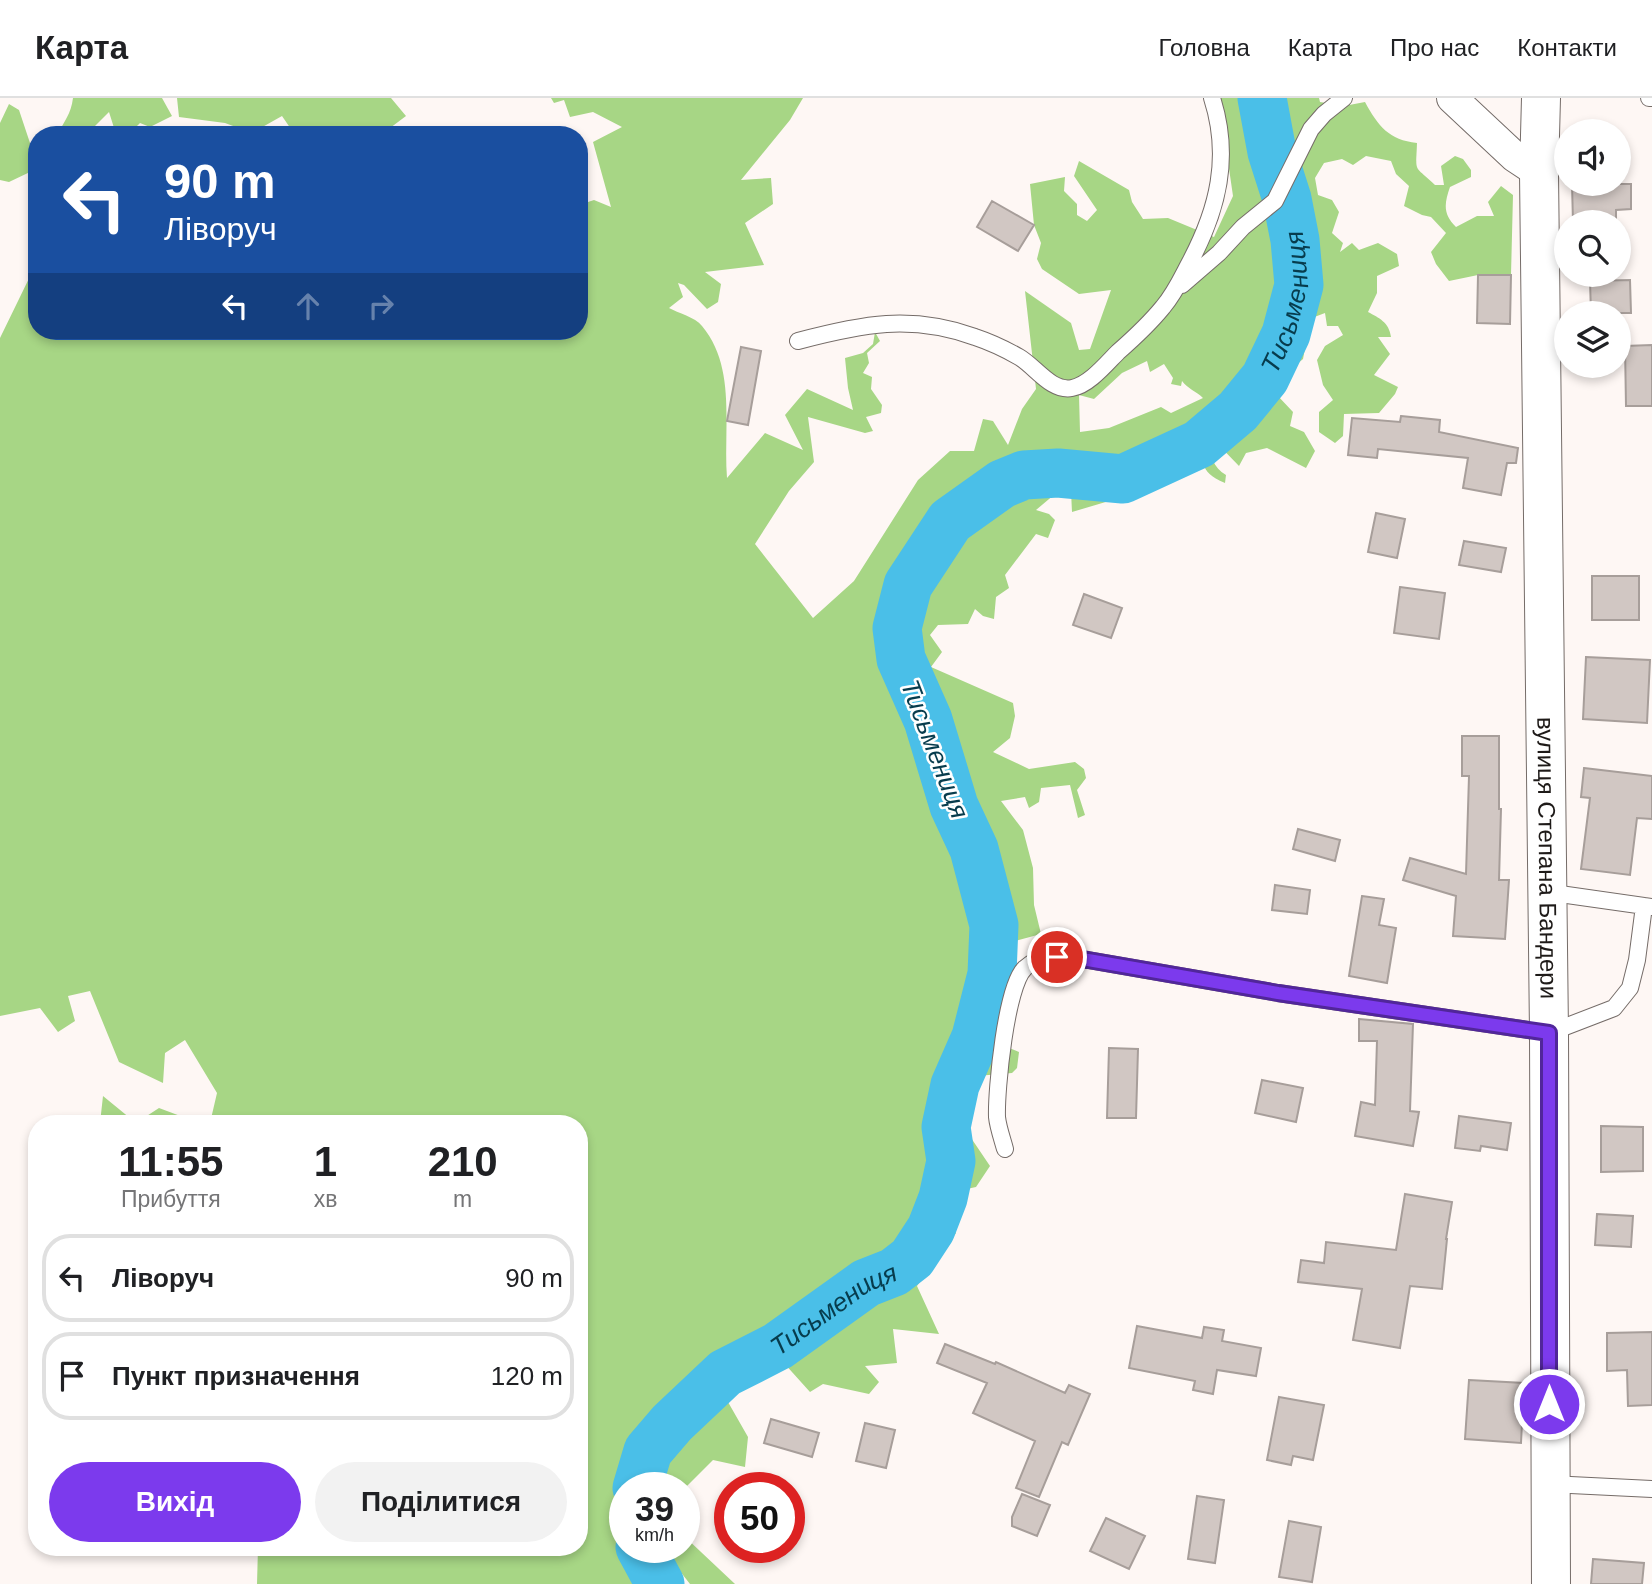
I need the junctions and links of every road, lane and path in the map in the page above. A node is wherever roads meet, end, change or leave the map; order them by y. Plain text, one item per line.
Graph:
1 (1212, 98) edge
2 (1344, 98) edge
3 (1452, 98) edge
4 (1541, 98) edge
5 (1539, 173) junction
6 (1175, 291) junction
7 (798, 341) dead end
8 (1546, 892) junction
9 (1648, 907) edge
10 (1549, 1033) junction
11 (1004, 1149) dead end
12 (1550, 1484) junction
13 (1652, 1489) edge
14 (1550, 1584) edge

1 - 6 lane
2 - 6 lane
3 - 5 street
4 - 5 main road, вулиця Степана Бандери
5 - 8 main road, вулиця Степана Бандери
6 - 7 lane
8 - 9 lane
8 - 10 main road, вулиця Степана Бандери
9 - 10 lane
10 - 11 lane
10 - 12 main road, вулиця Степана Бандери
12 - 13 lane
12 - 14 main road, вулиця Степана Бандери

